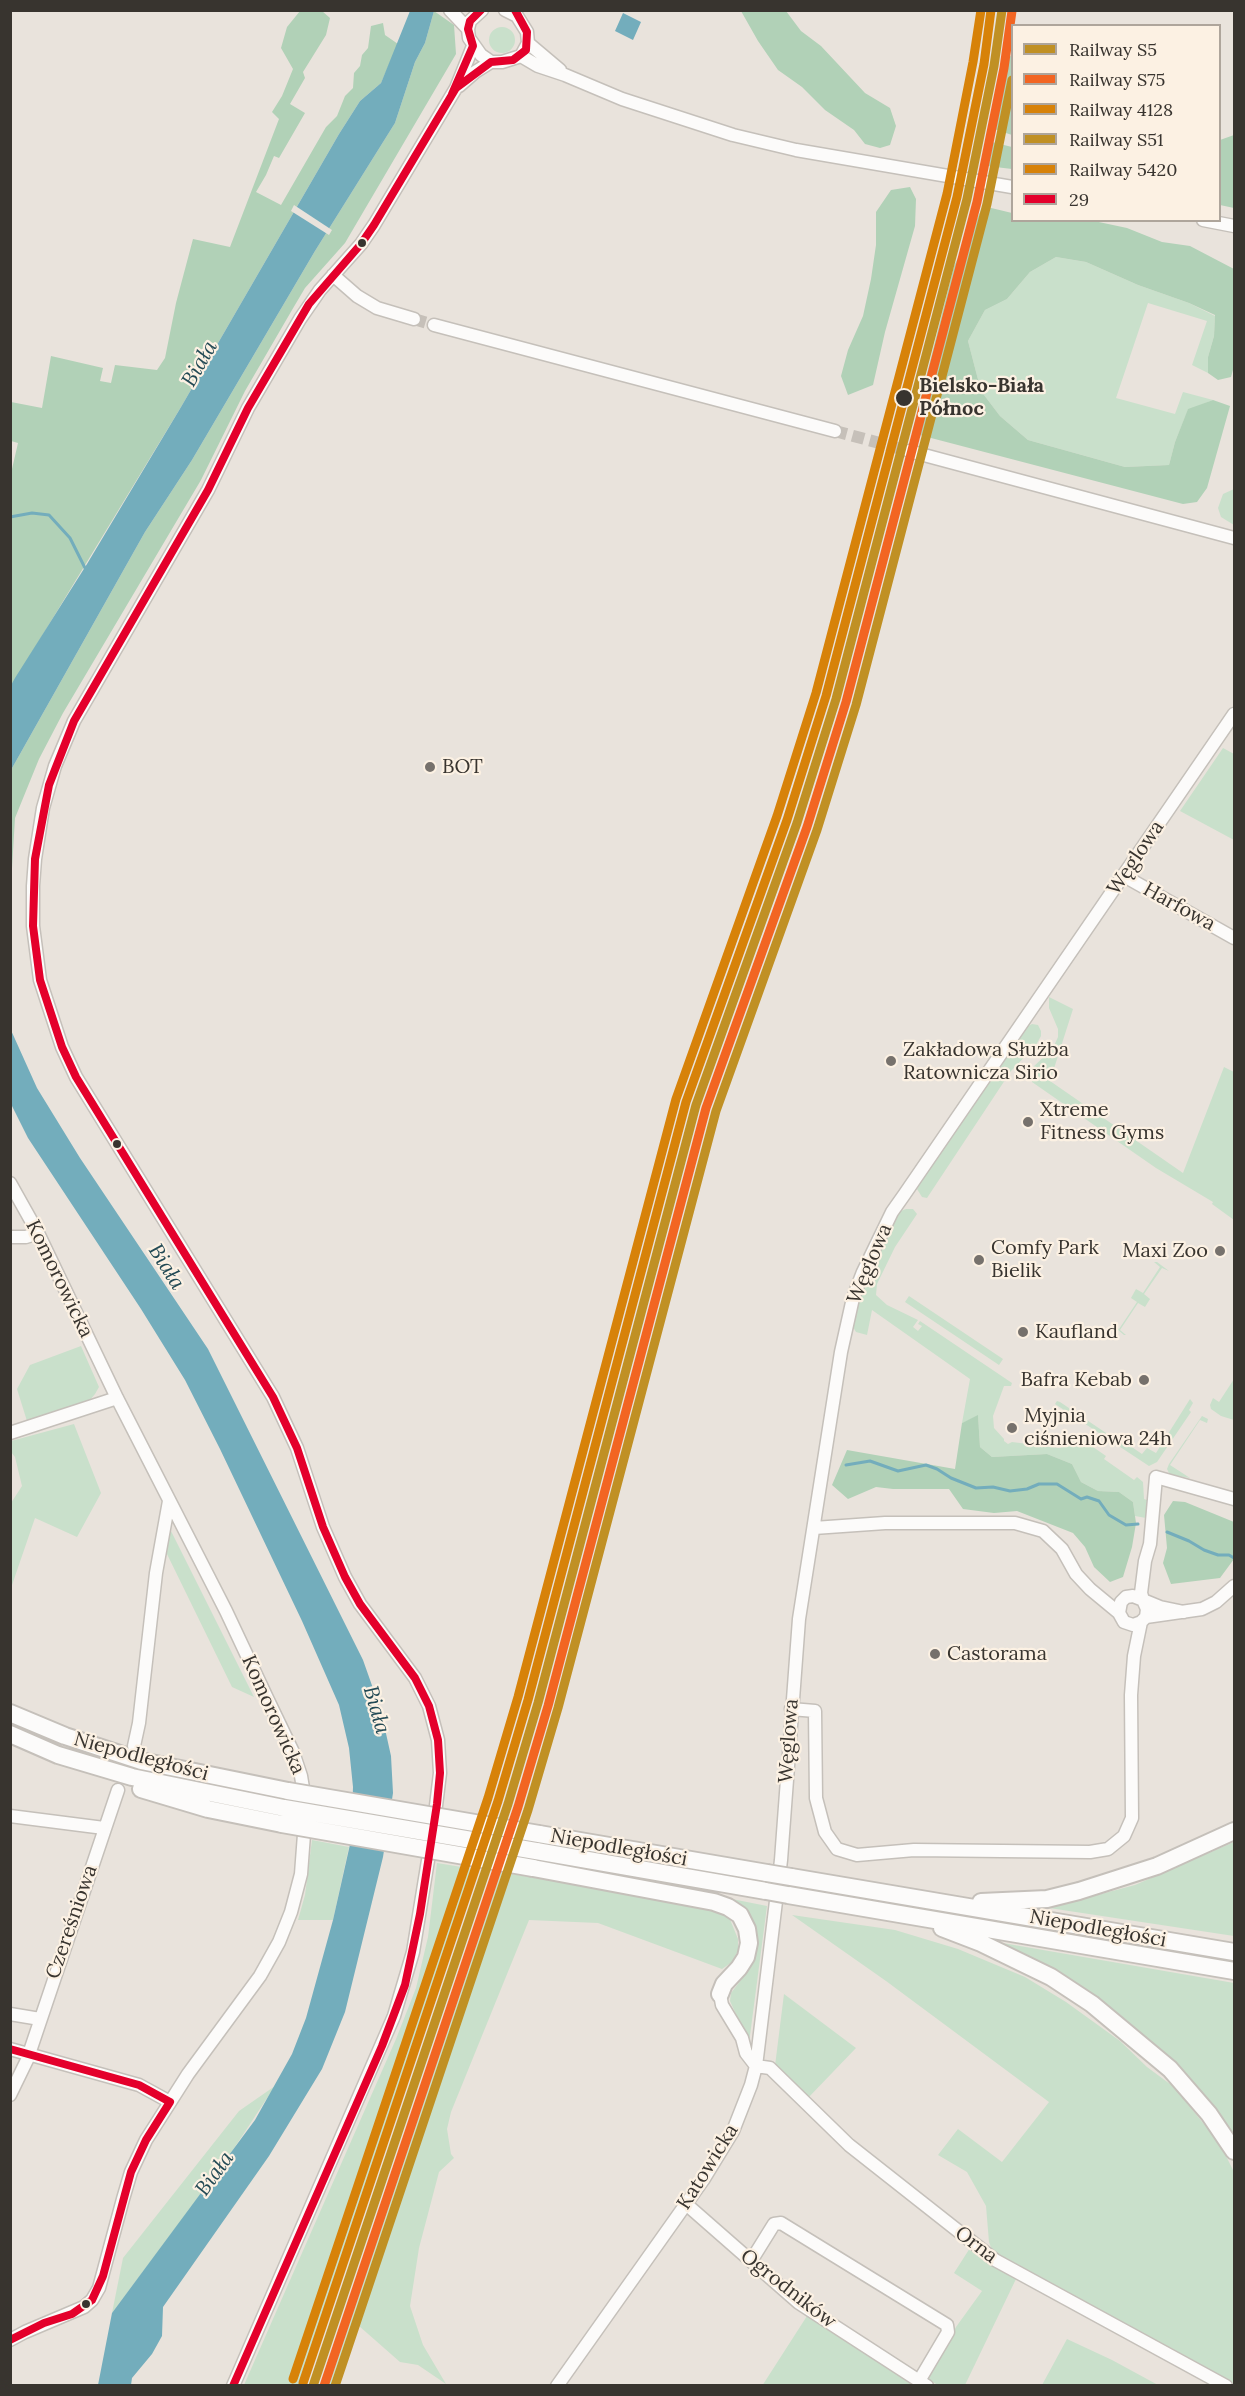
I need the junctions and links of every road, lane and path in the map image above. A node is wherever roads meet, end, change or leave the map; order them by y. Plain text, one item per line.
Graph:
1 (450, 10) edge
2 (464, 10) edge
3 (505, 10) edge
4 (479, 13) edge
5 (516, 13) edge
6 (468, 29) junction
7 (528, 42) junction
8 (472, 46) junction
9 (521, 56) junction
10 (491, 62) junction
11 (566, 75) junction
12 (456, 88) junction
13 (1008, 187) edge
14 (1213, 222) edge
15 (1234, 226) edge
16 (333, 275) junction
17 (414, 319) tunnel mouth
18 (434, 325) tunnel mouth
19 (834, 431) tunnel mouth
20 (909, 451) tunnel mouth
21 (1234, 538) edge
22 (1234, 714) edge
23 (1124, 876) junction
24 (1234, 938) edge
25 (10, 1183) edge
26 (38, 1233) junction
27 (10, 1237) edge
28 (117, 1398) junction
29 (10, 1433) edge
30 (1234, 1499) edge
31 (169, 1501) junction
32 (813, 1528) junction
33 (1145, 1561) junction
34 (1234, 1587) edge
35 (1089, 1589) junction
36 (1124, 1598) junction
37 (1143, 1600) junction
38 (1184, 1612) junction
39 (1121, 1618) junction
40 (1143, 1619) junction
41 (1132, 1672) junction
42 (791, 1709) junction
43 (10, 1713) edge
44 (10, 1734) edge
45 (134, 1746) dead end
46 (118, 1790) dead end
47 (10, 1816) edge
48 (283, 1816) junction
49 (104, 1827) junction
50 (1234, 1831) edge
51 (951, 1904) junction
52 (774, 1915) joint
53 (908, 1915) junction
54 (1234, 1952) edge
55 (1234, 1971) edge
56 (720, 1994) joint
57 (10, 2014) edge
58 (40, 2019) junction
59 (10, 2049) edge
60 (29, 2054) junction
61 (756, 2066) junction
62 (10, 2095) edge
63 (170, 2102) junction
64 (1234, 2151) edge
65 (686, 2204) junction
66 (751, 2261) junction
67 (10, 2340) edge
68 (923, 2383) edge
69 (233, 2385) edge
70 (557, 2385) edge
71 (1226, 2385) edge

1 - 6 street
2 - 4 street
3 - 5 street
4 - 6 street
5 - 7 street
6 - 8 street
7 - 9 street
7 - 11 street
8 - 10 street
8 - 12 street
9 - 10 street
9 - 11 street
10 - 12 street
11 - 13 street
12 - 16 street
14 - 15 street
16 - 17 street
16 - 69 street
18 - 19 street
20 - 21 street
22 - 23 street, Węglowa
23 - 24 street, Harfowa
23 - 32 street, Węglowa
25 - 26 street, Komorowicka
26 - 27 street
26 - 28 street, Komorowicka
28 - 29 street
28 - 31 street, Komorowicka
30 - 33 street
31 - 45 street
31 - 63 street, Komorowicka
32 - 35 street
32 - 42 street, Węglowa
33 - 36 street
33 - 37 street
34 - 38 street
35 - 36 street
35 - 39 street
36 - 37 street
36 - 39 street
37 - 38 street
37 - 40 street
38 - 40 street
39 - 40 street
39 - 41 street
40 - 41 street
41 - 42 street
42 - 52 street, Węglowa
43 - 51 highway, Niepodległości, bridge
44 - 48 highway, Niepodległości
46 - 49 street, Czereśniowa
47 - 49 street
48 - 53 highway, Niepodległości, bridge
48 - 56 highway, bridge
49 - 58 street, Czereśniowa
50 - 51 highway
51 - 54 highway, Niepodległości
52 - 61 street, Katowicka
53 - 55 highway, Niepodległości
53 - 64 highway
56 - 61 street
57 - 58 street
58 - 60 street, Czereśniowa
59 - 60 street
60 - 62 street, Czereśniowa
60 - 63 street
61 - 65 street, Katowicka
61 - 71 street, Orna
63 - 67 street, Komorowicka
65 - 66 street, Ogrodników
65 - 70 street, Katowicka
66 - 68 street, Ogrodników
66 - 68 street

